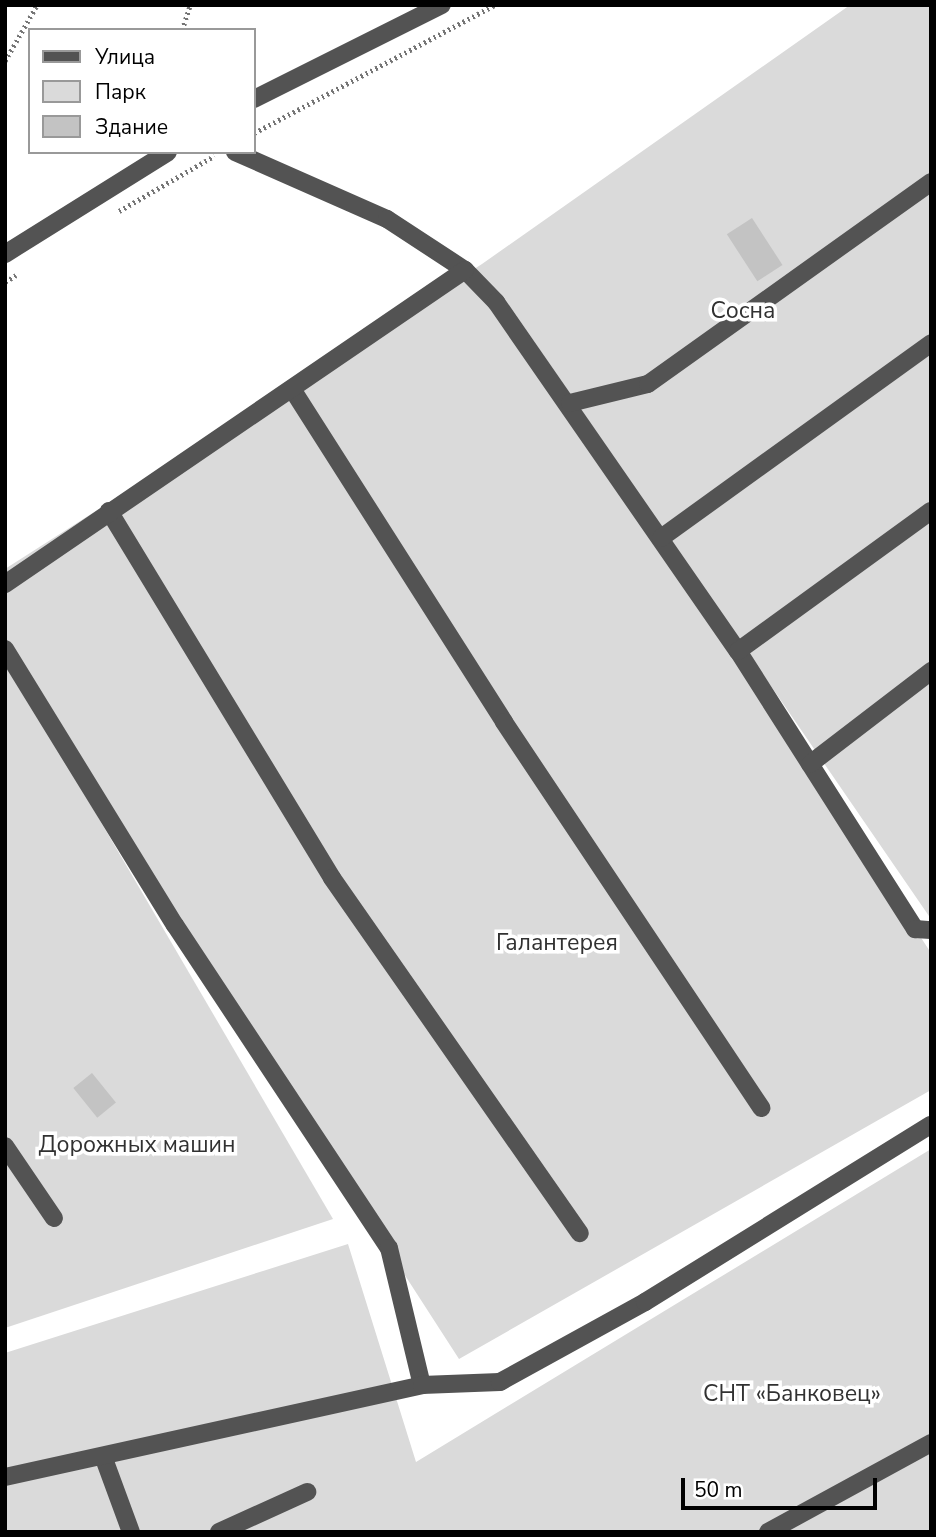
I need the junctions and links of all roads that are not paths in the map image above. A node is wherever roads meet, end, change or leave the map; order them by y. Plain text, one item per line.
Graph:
1 (442, 5) edge
2 (256, 98) edge
3 (164, 154) edge
4 (240, 154) edge
5 (931, 182) edge
6 (5, 254) edge
7 (465, 270) junction
8 (931, 343) edge
9 (294, 392) junction
10 (570, 403) junction
11 (109, 511) junction
12 (931, 511) edge
13 (661, 538) junction
14 (5, 584) edge
15 (5, 649) edge
16 (738, 651) junction
17 (931, 671) edge
18 (810, 764) junction
19 (931, 930) edge
20 (761, 1108) dead end
21 (931, 1125) edge
22 (5, 1146) edge
23 (54, 1218) dead end
24 (580, 1233) dead end
25 (422, 1385) junction
26 (931, 1443) edge
27 (103, 1456) junction
28 (5, 1477) edge
29 (307, 1492) dead end
30 (131, 1532) edge
31 (219, 1532) edge
32 (768, 1532) edge

1 - 2 street
3 - 6 street
4 - 7 street
5 - 10 street
7 - 9 street
7 - 10 street
8 - 13 street
9 - 11 street
9 - 20 street
10 - 13 street
11 - 14 street
11 - 24 street
12 - 16 street
13 - 16 street
15 - 25 street
16 - 18 street
17 - 18 street
18 - 19 street
21 - 25 street
22 - 23 street
25 - 27 street
26 - 32 street
27 - 28 street
27 - 30 street
29 - 31 street

